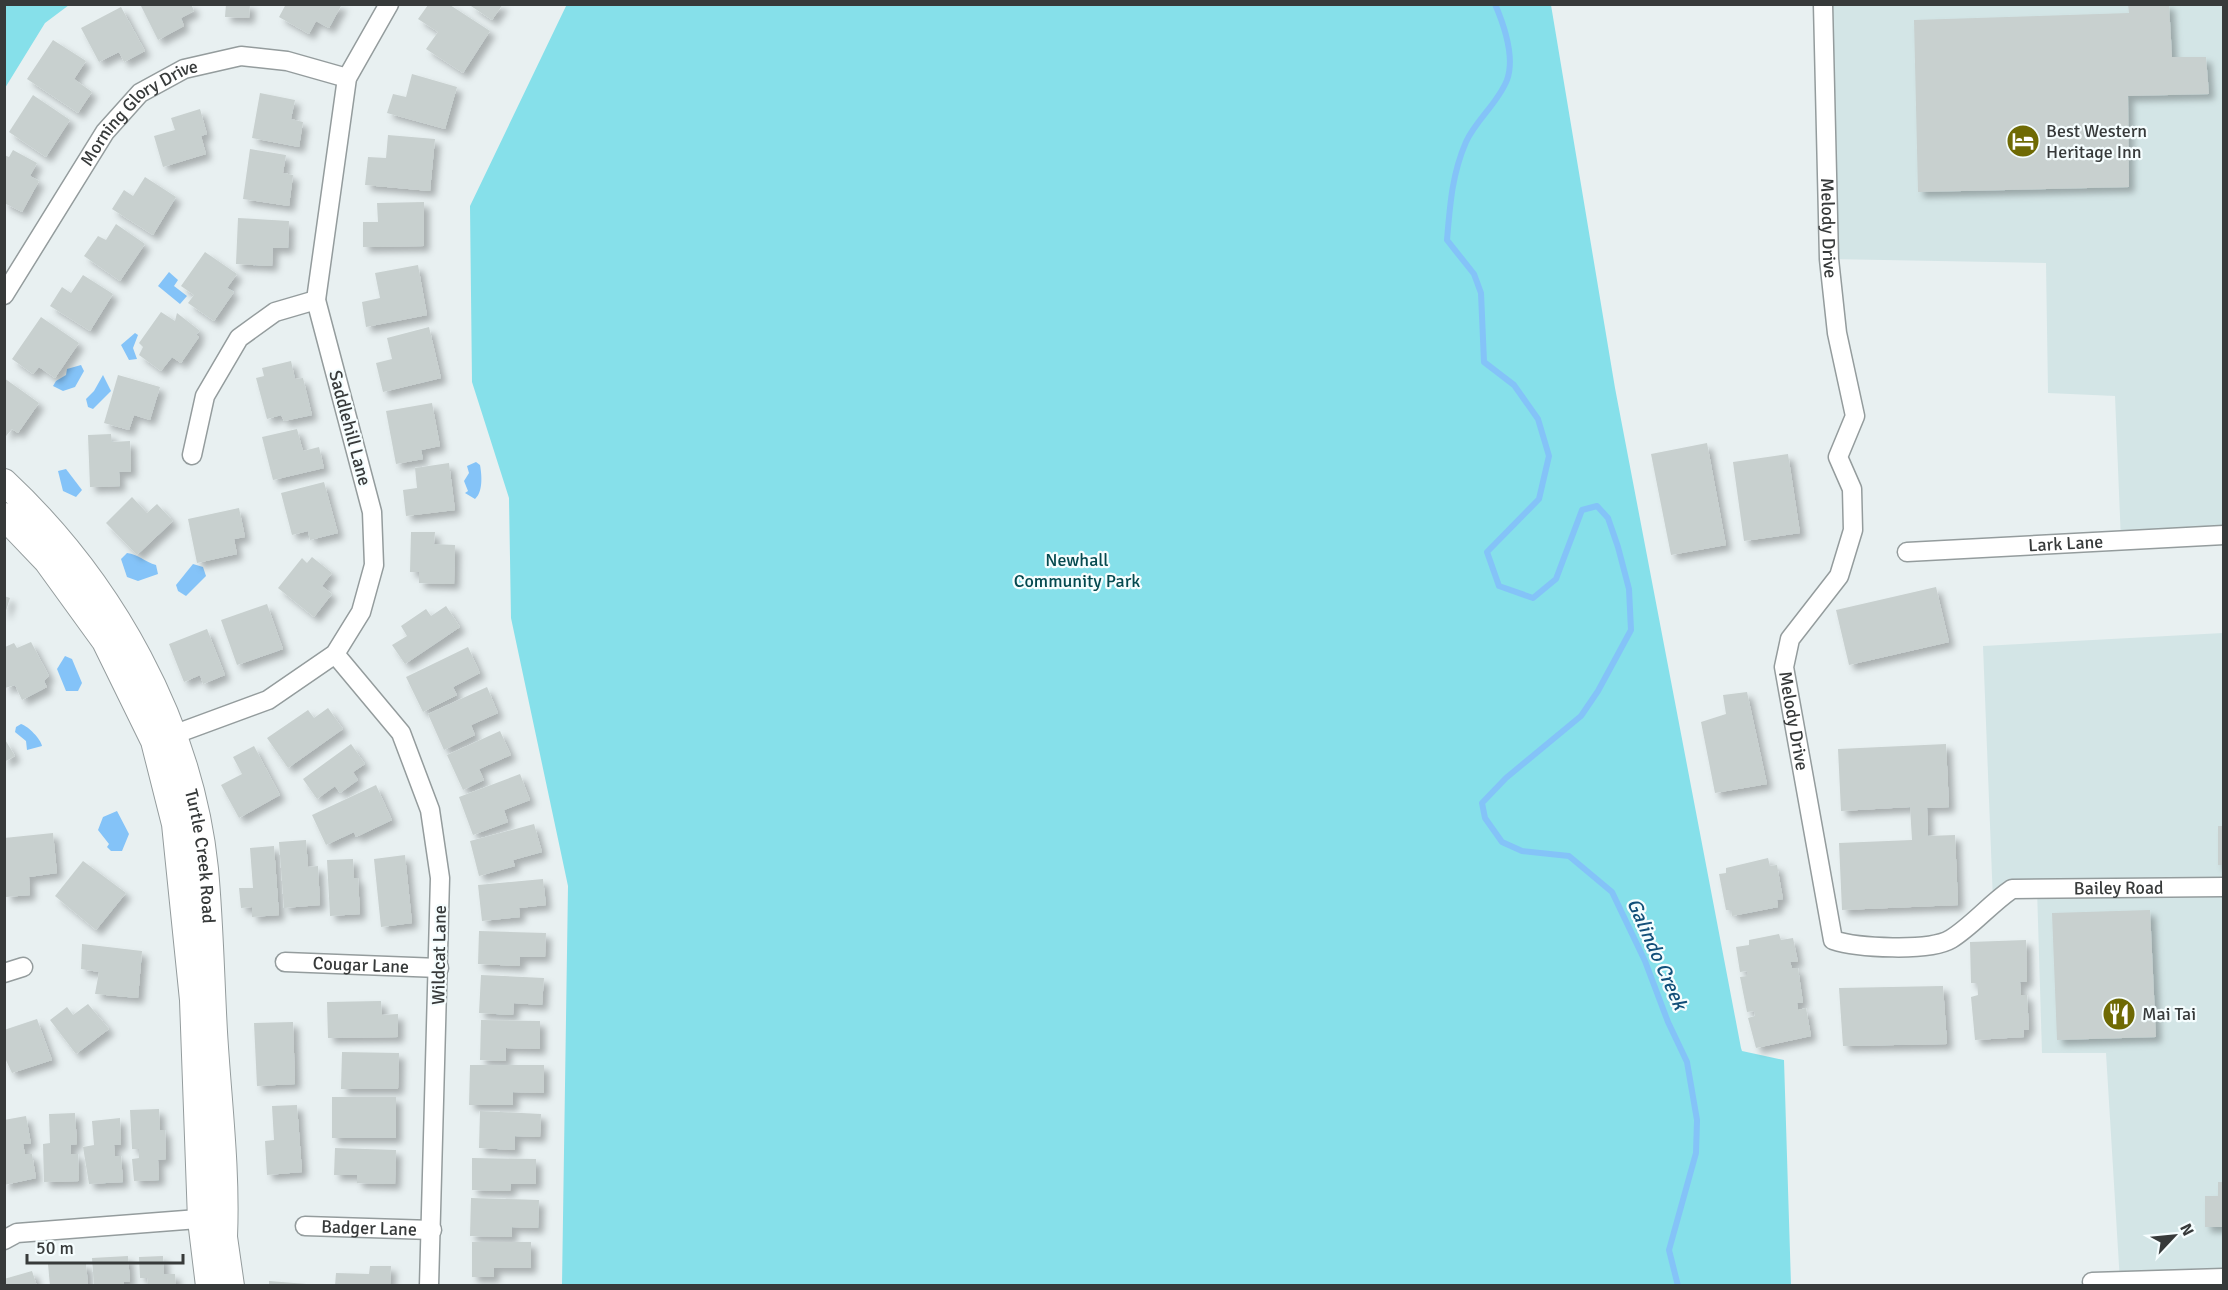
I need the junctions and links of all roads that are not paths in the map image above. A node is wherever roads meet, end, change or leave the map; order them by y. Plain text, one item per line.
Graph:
1 (389, 4) edge
2 (1823, 4) edge
3 (347, 78) junction
4 (4, 295) edge
5 (316, 300) junction
6 (192, 455) dead end
7 (4, 482) edge
8 (4, 516) edge
9 (2223, 536) edge
10 (1907, 552) dead end
11 (335, 654) junction
12 (164, 738) junction
13 (2223, 887) edge
14 (2012, 890) joint
15 (285, 962) dead end
16 (23, 967) dead end
17 (439, 968) junction
18 (4, 973) edge
19 (213, 1218) junction
20 (305, 1226) dead end
21 (432, 1230) junction
22 (4, 1240) edge
23 (2223, 1278) edge
24 (2092, 1282) dead end
25 (209, 1286) edge
26 (231, 1286) edge
27 (429, 1286) edge

1 - 3 street, Saddlehill Lane
2 - 14 street, Melody Drive
3 - 4 street, Morning Glory Drive
3 - 5 street, Saddlehill Lane
5 - 6 street
5 - 11 street, Saddlehill Lane
7 - 12 street, Turtle Creek Road
8 - 12 street, Turtle Creek Road
9 - 10 street, Lark Lane
11 - 12 street, Saddlehill Lane
11 - 17 street, Wildcat Lane
12 - 19 street, Turtle Creek Road
13 - 14 street, Bailey Road
15 - 17 street, Cougar Lane
16 - 18 street
17 - 21 street, Wildcat Lane
19 - 22 street
19 - 25 street, Turtle Creek Road
19 - 26 street, Turtle Creek Road
20 - 21 street, Badger Lane
21 - 27 street, Wildcat Lane
23 - 24 street

